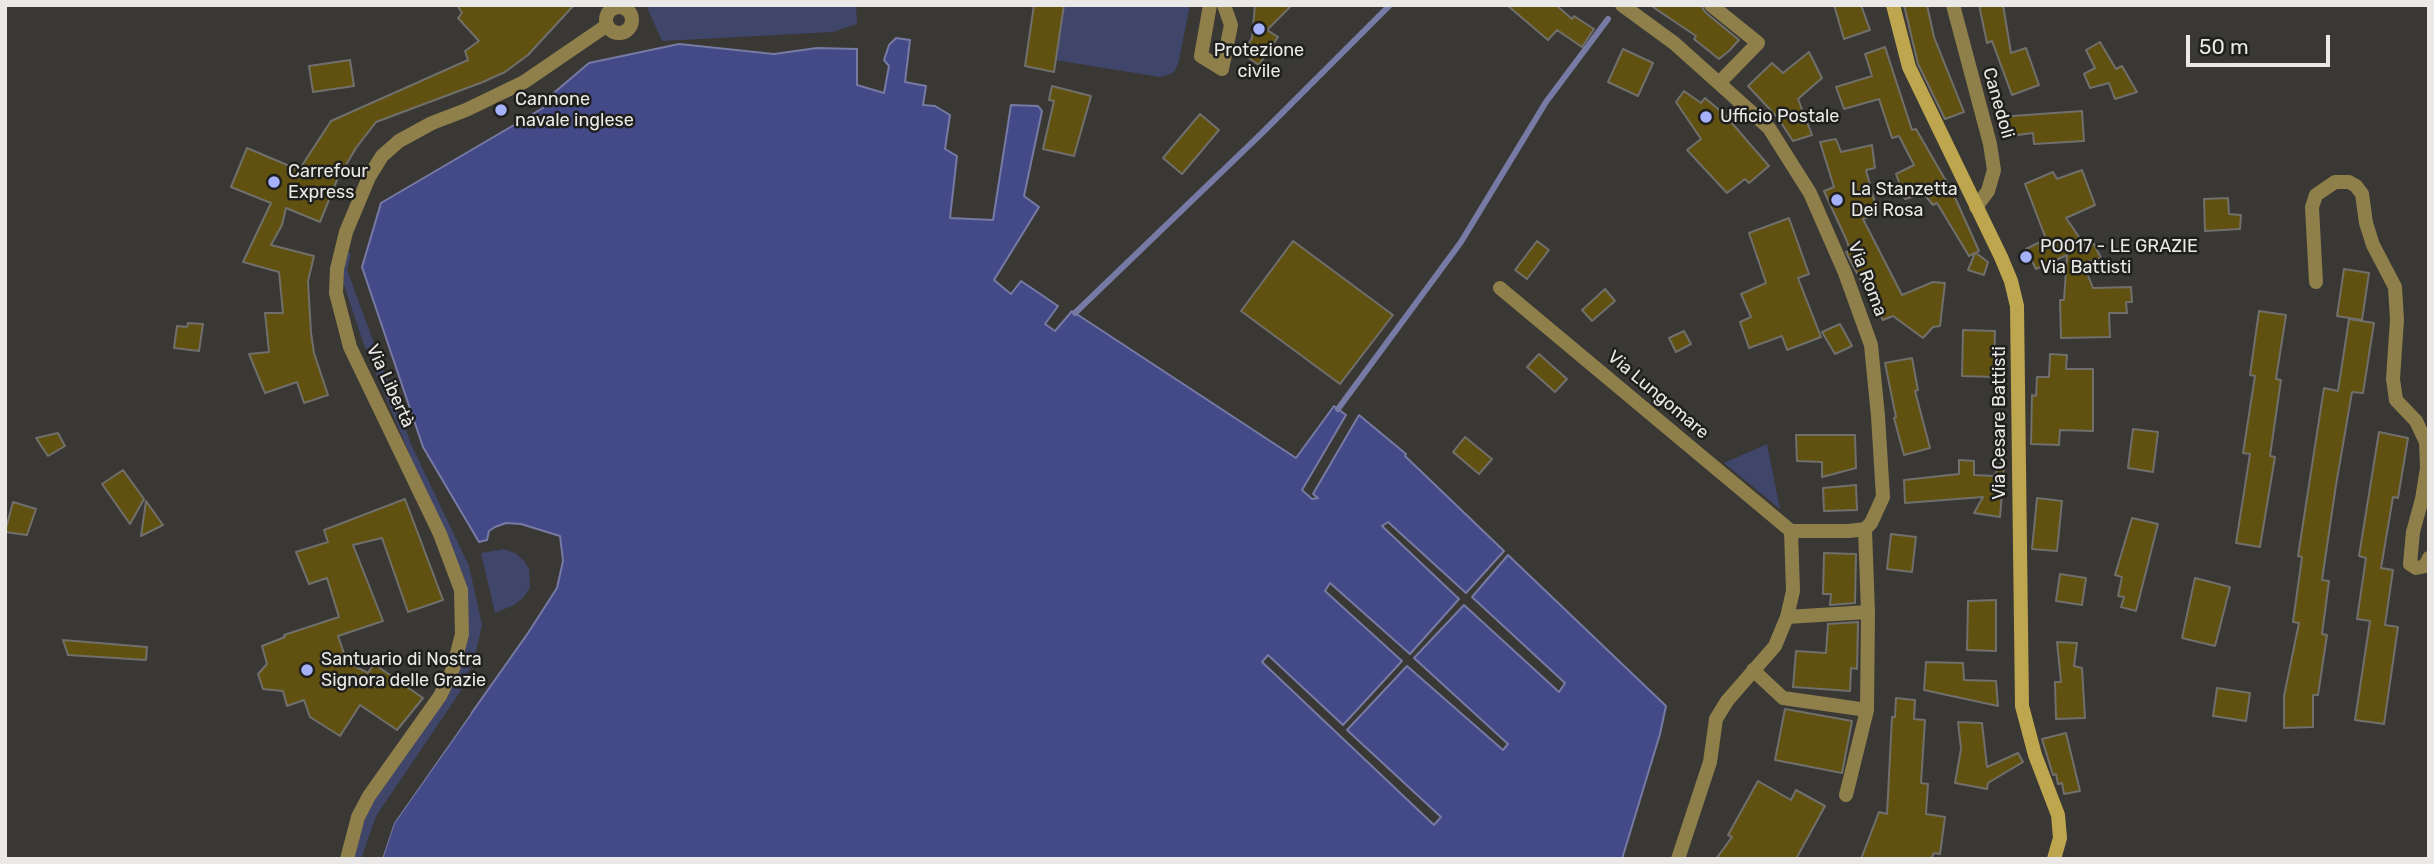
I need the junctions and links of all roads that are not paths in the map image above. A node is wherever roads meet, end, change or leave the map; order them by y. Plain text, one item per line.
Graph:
1 (1210, 5) edge
2 (1224, 5) edge
3 (1622, 5) edge
4 (1711, 5) edge
5 (1893, 5) edge
6 (1952, 5) edge
7 (625, 7) edge
8 (606, 26) junction
9 (1719, 83) junction
10 (1976, 207) junction
11 (2316, 282) dead end
12 (1500, 288) dead end
13 (1868, 526) junction
14 (1791, 531) junction
15 (2429, 558) edge
16 (1868, 612) junction
17 (1787, 617) junction
18 (1753, 670) junction
19 (1867, 710) junction
20 (1846, 795) dead end
21 (347, 859) edge
22 (1678, 859) edge
23 (2054, 859) edge

1 - 2 street
3 - 9 street, Via Roma
4 - 9 street
5 - 10 main road, Via Cesare Battisti
6 - 10 street, Canedoli
7 - 8 street
7 - 8 street
8 - 21 street, Via Libertà
9 - 13 street, Via Roma
10 - 23 main road, Via Cesare Battisti
11 - 15 street
12 - 14 street, Via Lungomare
13 - 14 street
13 - 16 street, Via Roma
14 - 17 street
16 - 17 street
16 - 19 street, Via Roma
17 - 18 street
18 - 19 street
18 - 22 street
19 - 20 street, Via Roma

